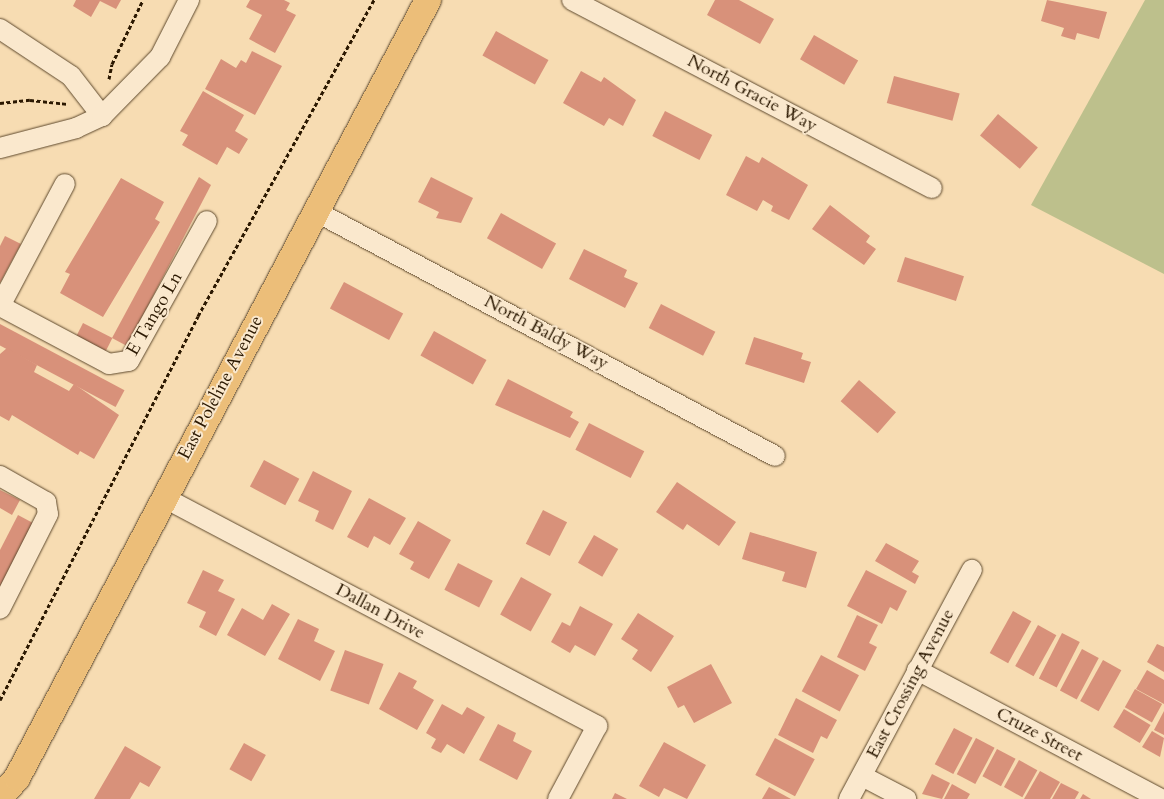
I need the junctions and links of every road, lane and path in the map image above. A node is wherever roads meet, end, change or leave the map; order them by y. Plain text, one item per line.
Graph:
1 (143, 0) edge
2 (189, 0) edge
3 (374, 0) edge
4 (428, 0) edge
5 (572, 0) edge
6 (0, 29) edge
7 (112, 64) dead end
8 (56, 101) dead end
9 (0, 103) edge
10 (102, 116) junction
11 (0, 148) edge
12 (64, 184) dead end
13 (932, 188) dead end
14 (316, 211) junction
15 (207, 221) dead end
16 (0, 306) edge
17 (775, 456) dead end
18 (0, 476) edge
19 (163, 497) junction
20 (972, 570) dead end
21 (0, 609) edge
22 (918, 670) junction
23 (0, 700) edge
24 (862, 776) junction
25 (15, 788) edge
26 (0, 797) edge
27 (558, 799) edge
28 (850, 799) edge
29 (906, 799) edge
30 (1161, 799) edge

1 - 7 path
2 - 10 street
3 - 23 path
4 - 14 main road, East Poleline Avenue
5 - 13 street, North Gracie Way
6 - 10 street
8 - 9 path
10 - 11 street
12 - 16 street
14 - 17 street, North Baldy Way
14 - 19 main road, East Poleline Avenue
15 - 16 street, E Tango Ln
18 - 21 street
19 - 25 main road, East Poleline Avenue
19 - 27 street, Dallan Drive
20 - 22 street, East Crossing Avenue
22 - 24 street, East Crossing Avenue
22 - 30 street, Cruze Street
24 - 28 street, East Crossing Avenue
24 - 29 street
25 - 26 main road, East Poleline Avenue

